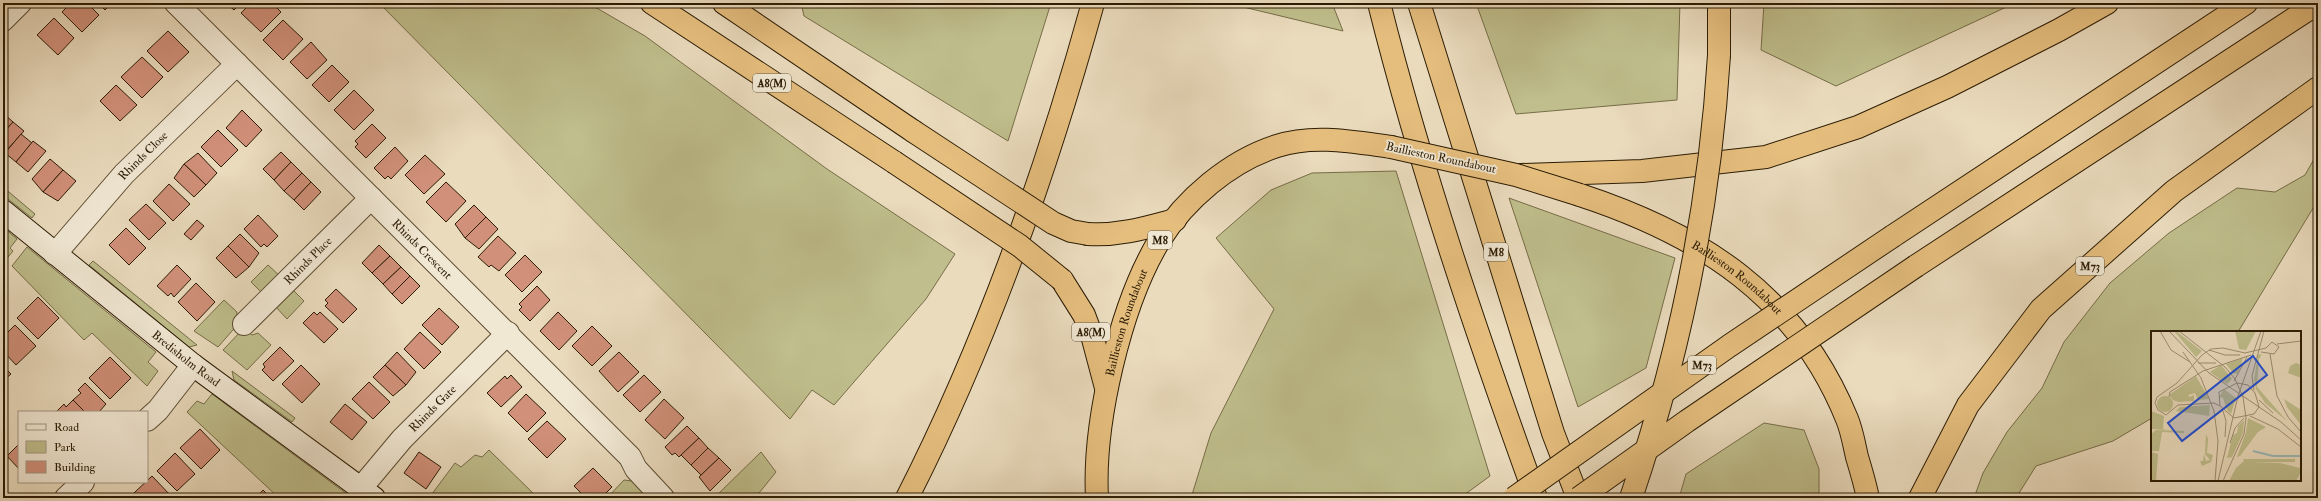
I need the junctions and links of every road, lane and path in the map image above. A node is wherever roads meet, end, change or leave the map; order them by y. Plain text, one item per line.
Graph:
1 (20, 3) edge
2 (176, 3) edge
3 (652, 3) edge
4 (724, 3) edge
5 (1093, 3) edge
6 (1379, 3) edge
7 (1419, 3) edge
8 (1719, 3) edge
9 (2107, 3) edge
10 (2246, 3) edge
11 (2318, 3) edge
12 (3, 20) edge
13 (237, 64) junction
14 (2318, 88) edge
15 (1516, 175) junction
16 (371, 198) junction
17 (3, 211) edge
18 (1175, 220) junction
19 (55, 254) junction
20 (244, 324) dead end
21 (508, 333) junction
22 (193, 365) junction
23 (1106, 389) junction
24 (148, 419) edge
25 (82, 483) edge
26 (368, 493) edge
27 (66, 498) edge
28 (662, 498) edge
29 (907, 498) edge
30 (1097, 498) edge
31 (1514, 498) edge
32 (1536, 498) edge
33 (1579, 498) edge
34 (1631, 498) edge
35 (1868, 498) edge
36 (1920, 498) edge

1 - 12 street
2 - 13 street, Rhinds Crescent
3 - 23 highway, A8(M), bridge
4 - 18 highway, bridge
5 - 29 highway
6 - 32 highway
7 - 33 highway, M8
8 - 34 highway, M73, bridge
9 - 15 highway
10 - 31 highway, M73, bridge
11 - 33 highway, bridge
13 - 16 street, Rhinds Crescent
13 - 19 street, Rhinds Close
14 - 36 highway, M73
15 - 18 highway, Baillieston Roundabout / M8, bridge
15 - 35 highway, Baillieston Roundabout / M8, bridge
16 - 20 street, Rhinds Place
16 - 21 street, Rhinds Crescent
17 - 19 street, Bredisholm Road
18 - 23 highway, Baillieston Roundabout / M8
19 - 22 street, Bredisholm Road
21 - 26 street, Rhinds Gate
21 - 28 street, Rhinds Crescent
22 - 24 street
22 - 26 street, Bredisholm Road
23 - 30 highway, Baillieston Roundabout / M8
25 - 27 street

